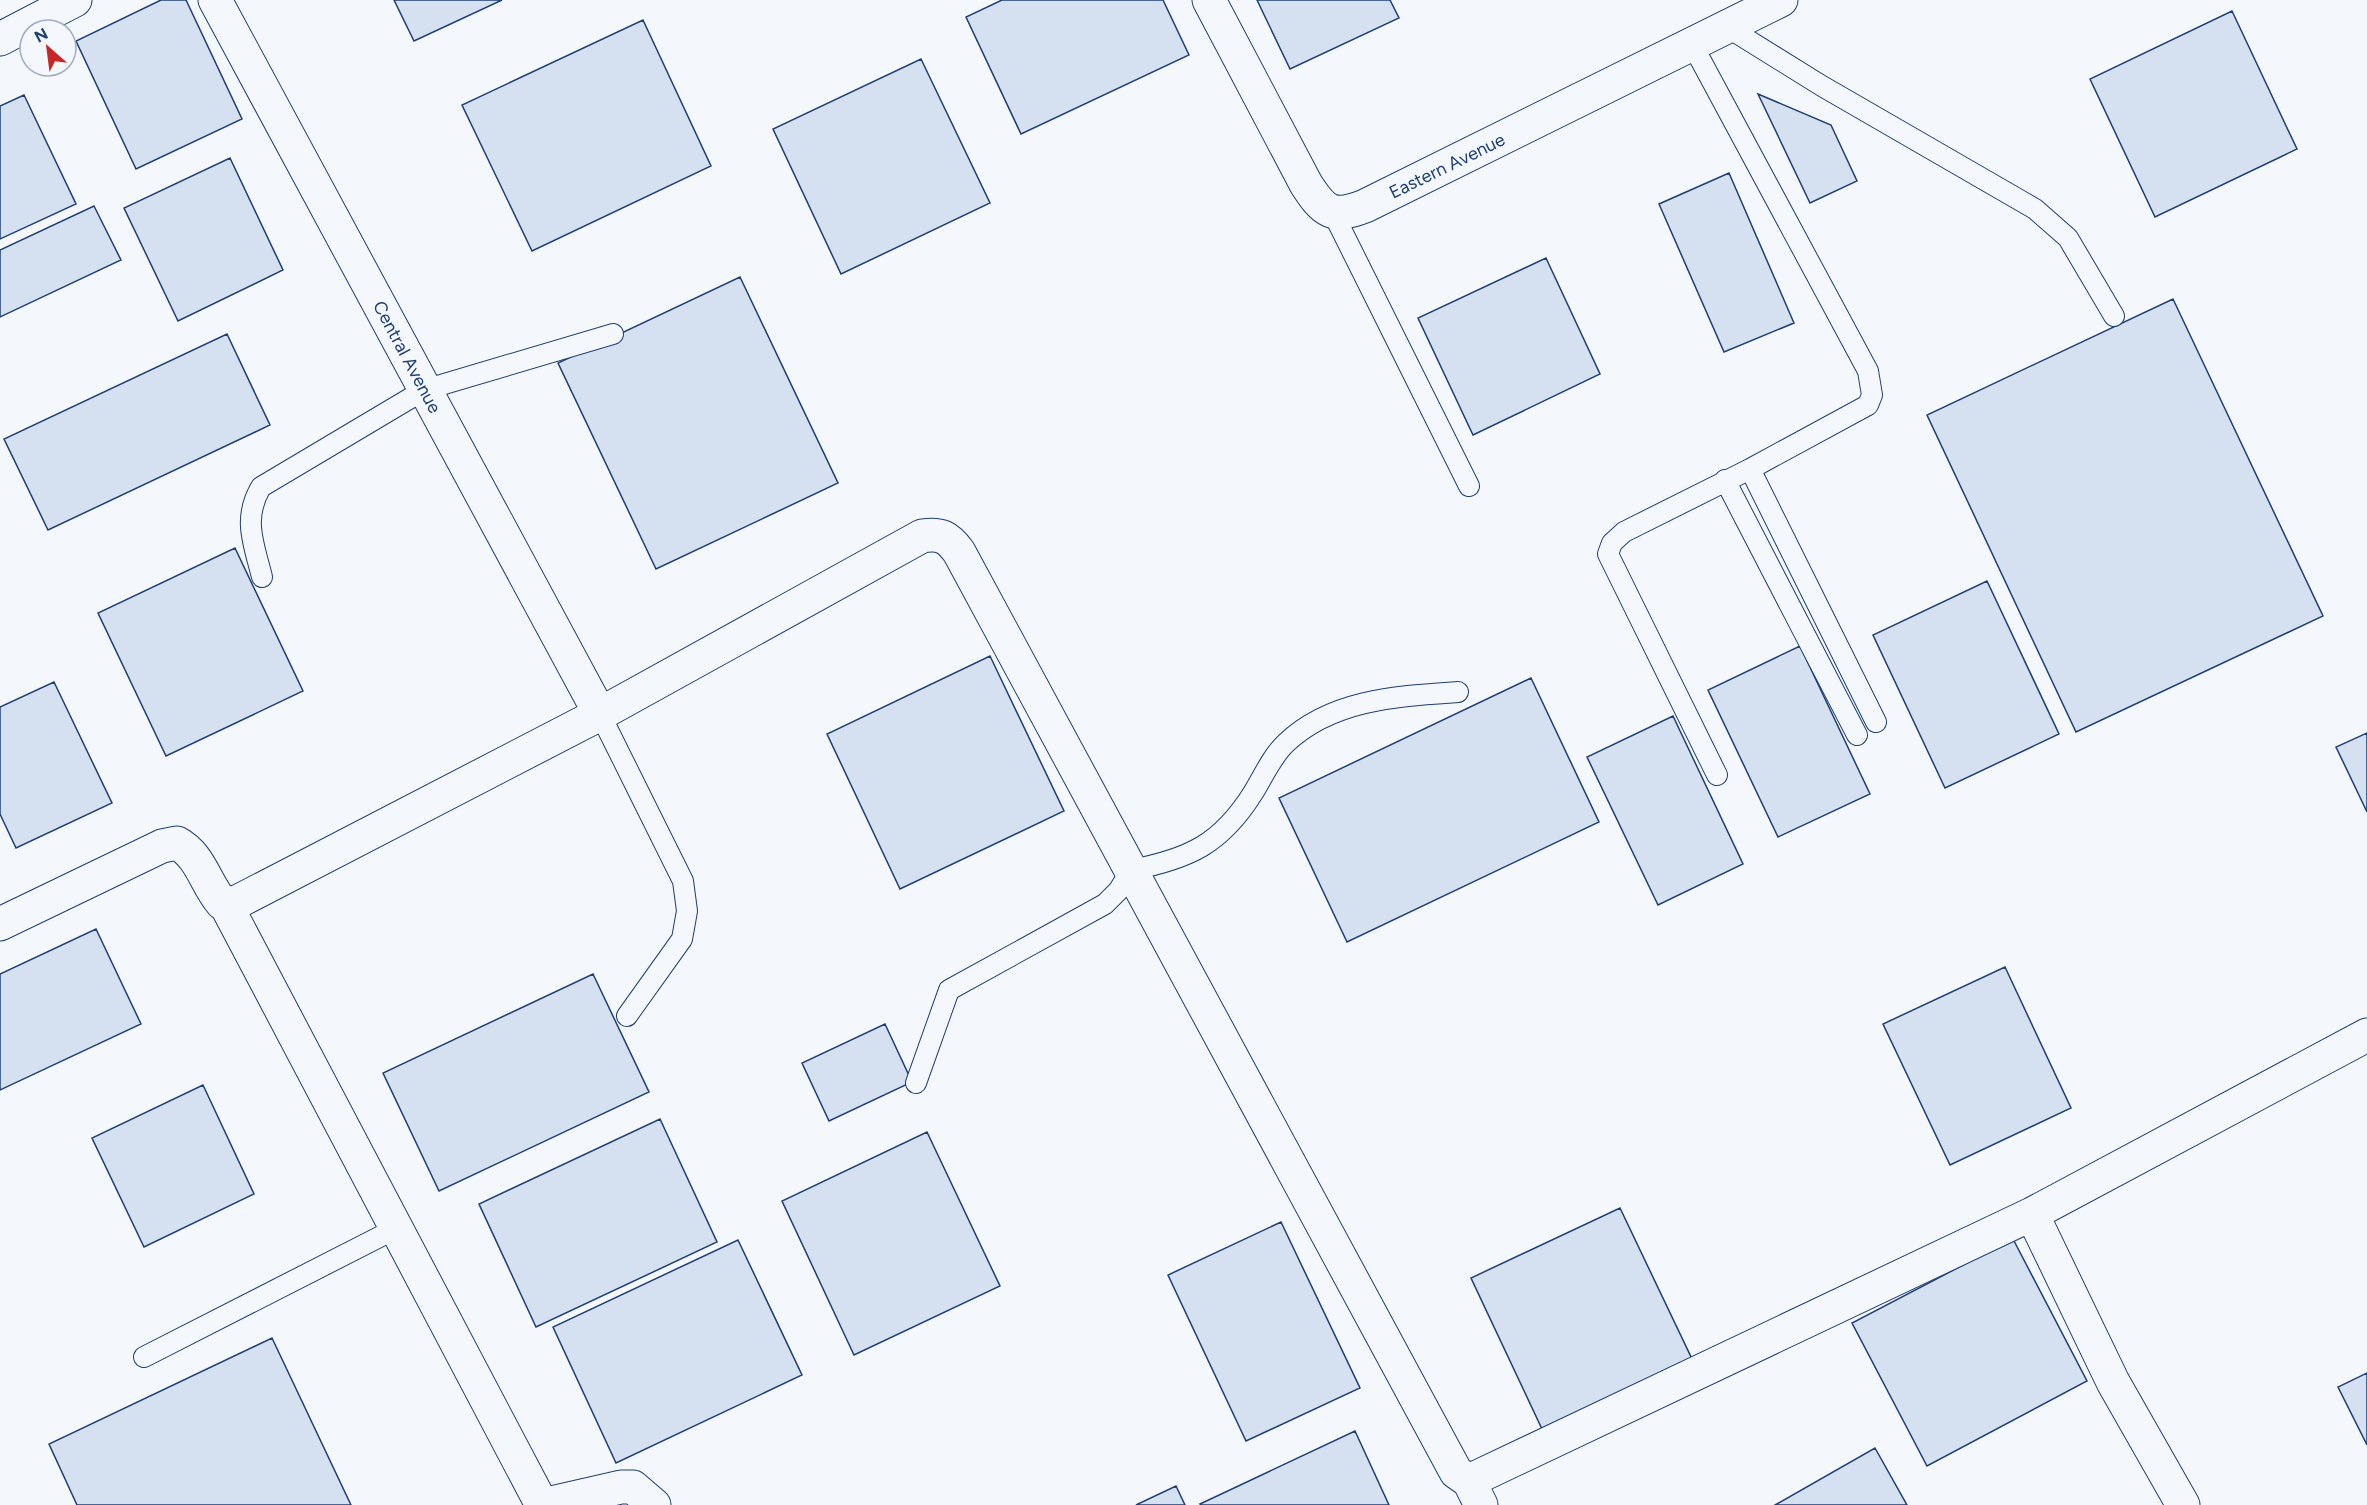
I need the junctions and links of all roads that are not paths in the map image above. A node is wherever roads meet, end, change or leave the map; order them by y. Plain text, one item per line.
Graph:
1 (75, 0) edge
2 (215, 0) edge
3 (1209, 0) edge
4 (1781, 0) edge
5 (1727, 27) junction
6 (0, 39) edge
7 (1692, 45) junction
8 (1333, 213) junction
9 (2114, 316) dead end
10 (613, 334) dead end
11 (424, 390) junction
12 (1750, 469) junction
13 (1725, 480) junction
14 (1469, 486) dead end
15 (262, 577) dead end
16 (1458, 692) dead end
17 (600, 714) junction
18 (1876, 722) dead end
19 (1857, 735) dead end
20 (1717, 775) dead end
21 (1131, 870) junction
22 (226, 905) junction
23 (0, 924) edge
24 (627, 1016) dead end
25 (2367, 1035) edge
26 (916, 1083) dead end
27 (2032, 1214) junction
28 (395, 1229) junction
29 (144, 1358) dead end
30 (1475, 1493) edge
31 (542, 1505) edge
32 (654, 1505) edge
33 (2183, 1505) edge

1 - 6 street
2 - 11 street, Central Avenue
3 - 8 street
4 - 5 street, Eastern Avenue
5 - 7 street, Eastern Avenue
5 - 9 lane
7 - 8 street, Eastern Avenue
7 - 12 lane
8 - 14 lane
10 - 11 lane
11 - 15 lane
11 - 17 street, Central Avenue
12 - 13 lane
12 - 18 lane
13 - 19 lane
13 - 20 lane
16 - 21 lane
17 - 21 street
17 - 22 street
17 - 24 lane
21 - 26 lane
21 - 30 street
22 - 23 street
22 - 28 street
25 - 27 street
27 - 30 street
27 - 33 street
28 - 29 lane
28 - 31 street
31 - 32 street

